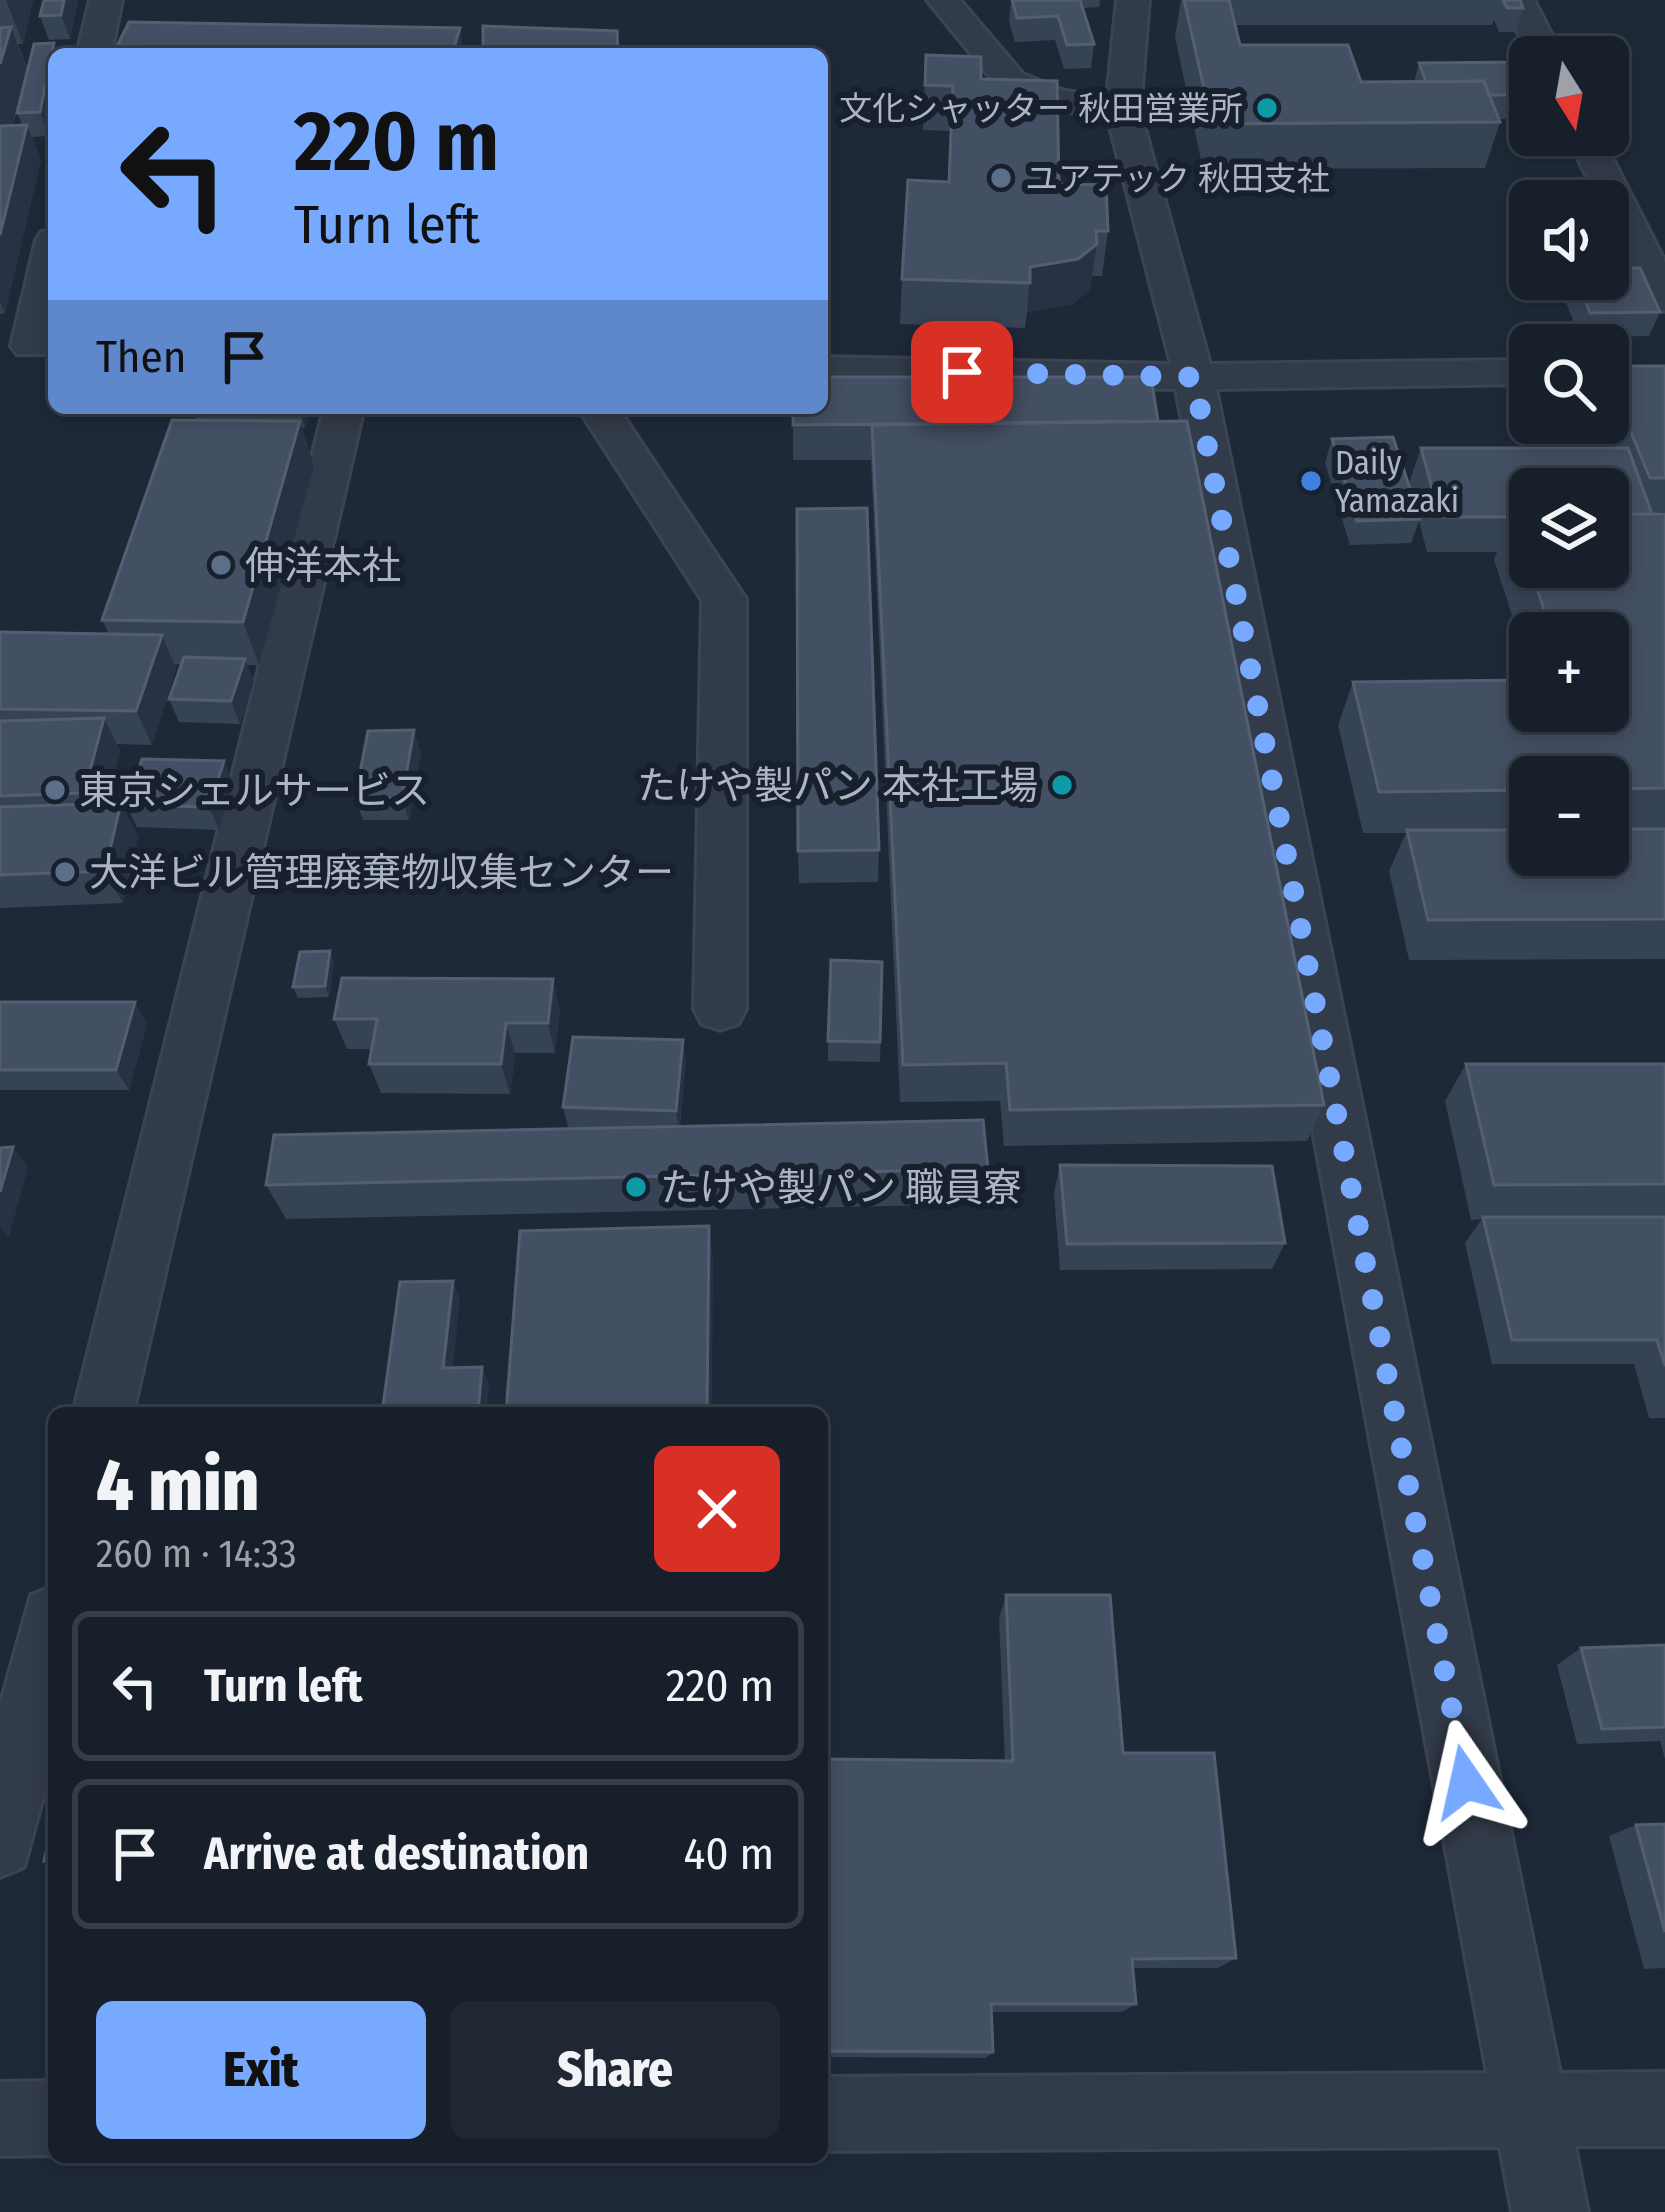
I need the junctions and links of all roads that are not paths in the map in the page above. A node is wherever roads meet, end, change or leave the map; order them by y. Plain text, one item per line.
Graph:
1 (106, 0) edge
2 (943, 0) edge
3 (1133, 0) edge
4 (1518, 0) edge
5 (1536, 36) edge
6 (95, 48) edge
7 (1124, 111) junction
8 (1594, 156) edge
9 (48, 265) edge
10 (1665, 300) edge
11 (28, 347) edge
12 (828, 369) edge
13 (1509, 372) edge
14 (1194, 377) junction
15 (343, 414) edge
16 (602, 414) edge
17 (720, 1009) dead end
18 (104, 1407) edge
19 (48, 1643) edge
20 (0, 1843) edge
21 (1529, 2109) junction
22 (1665, 2109) edge
23 (828, 2114) edge
24 (48, 2118) edge
25 (0, 2119) edge
26 (1550, 2212) edge

1 - 6 street
2 - 7 street
3 - 7 street
4 - 5 street
7 - 14 street
8 - 10 street
9 - 11 street
12 - 14 street
13 - 14 street
14 - 21 street
15 - 18 street
16 - 17 street
19 - 20 street
21 - 22 street
21 - 23 street
21 - 26 street
24 - 25 street

